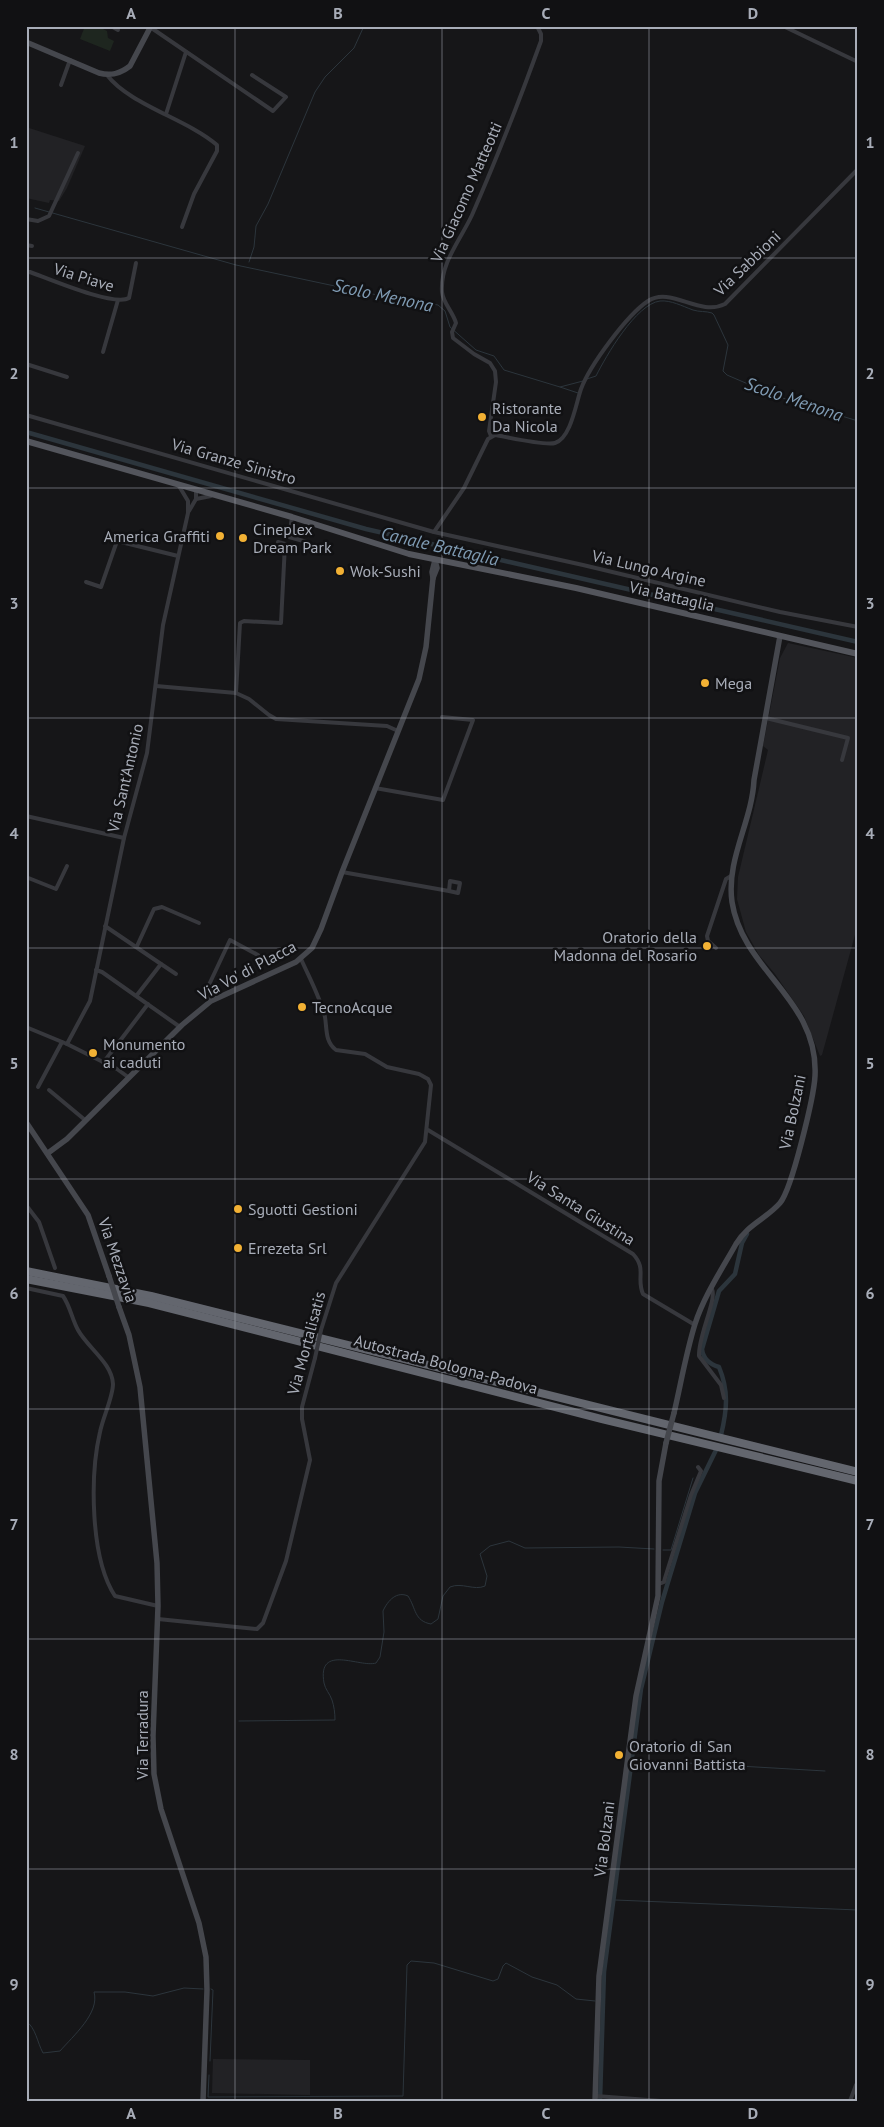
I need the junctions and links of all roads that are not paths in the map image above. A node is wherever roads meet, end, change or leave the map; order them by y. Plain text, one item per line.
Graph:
1 (111, 26) edge
2 (537, 26) edge
3 (783, 26) edge
4 (151, 27) edge
5 (118, 30) dead end
6 (26, 42) edge
7 (186, 52) junction
8 (70, 60) junction
9 (858, 62) edge
10 (107, 75) junction
11 (252, 75) dead end
12 (60, 86) dead end
13 (166, 114) junction
14 (78, 154) dead end
15 (858, 169) edge
16 (26, 219) edge
17 (182, 227) dead end
18 (26, 245) edge
19 (32, 246) dead end
20 (136, 263) dead end
21 (26, 273) edge
22 (118, 300) junction
23 (103, 352) dead end
24 (26, 364) edge
25 (68, 377) dead end
26 (26, 415) edge
27 (491, 436) junction
28 (26, 441) edge
29 (178, 484) junction
30 (196, 490) junction
31 (220, 496) junction
32 (196, 499) junction
33 (188, 501) junction
34 (188, 513) junction
35 (292, 517) junction
36 (434, 532) junction
37 (278, 542) dead end
38 (307, 542) dead end
39 (178, 556) junction
40 (423, 557) junction
41 (436, 560) junction
42 (452, 563) junction
43 (434, 574) junction
44 (86, 582) dead end
45 (858, 628) edge
46 (780, 636) junction
47 (858, 654) edge
48 (156, 686) junction
49 (236, 693) junction
50 (442, 717) dead end
51 (766, 718) junction
52 (398, 731) junction
53 (842, 760) dead end
54 (376, 788) junction
55 (26, 816) edge
56 (124, 838) junction
57 (67, 866) dead end
58 (342, 872) junction
59 (732, 876) junction
60 (26, 877) edge
61 (448, 892) dead end
62 (199, 923) dead end
63 (105, 926) junction
64 (136, 946) junction
65 (716, 948) dead end
66 (258, 955) dead end
67 (299, 960) junction
68 (161, 964) junction
69 (96, 970) junction
70 (176, 974) dead end
71 (137, 995) junction
72 (210, 1001) junction
73 (148, 1004) junction
74 (26, 1027) edge
75 (180, 1027) junction
76 (62, 1042) junction
77 (67, 1044) junction
78 (103, 1063) junction
79 (128, 1077) junction
80 (38, 1088) dead end
81 (49, 1090) dead end
82 (85, 1120) junction
83 (26, 1122) edge
84 (428, 1130) junction
85 (48, 1153) junction
86 (26, 1205) edge
87 (55, 1268) dead end
88 (26, 1271) edge
89 (26, 1279) edge
90 (26, 1288) edge
91 (712, 1289) junction
92 (695, 1325) junction
93 (724, 1398) dead end
94 (143, 1422) joint
95 (698, 1467) dead end
96 (858, 1472) edge
97 (858, 1481) edge
98 (659, 1584) junction
99 (158, 1606) junction
100 (158, 1619) junction
101 (856, 2085) dead end
102 (598, 2097) edge
103 (203, 2101) edge
104 (661, 2101) edge
105 (850, 2101) edge

1 - 5 street
2 - 27 street, Via Giacomo Matteotti
3 - 9 street
4 - 7 street
4 - 10 street
6 - 8 street
7 - 11 street
7 - 13 street
8 - 10 street
8 - 12 street
10 - 13 street
13 - 17 street
14 - 16 street
15 - 27 street, Via Sabbioni
18 - 19 street
20 - 22 street, Via Piave
21 - 22 street, Via Piave
22 - 23 street
24 - 25 street
26 - 36 street, Via Granze Sinistro
27 - 36 street
28 - 29 main road, Via Battaglia
29 - 30 main road, Via Battaglia
29 - 33 street
30 - 31 main road, Via Battaglia
30 - 32 street, Via Sant'Antonio
30 - 33 street
31 - 32 street
31 - 35 main road, Via Battaglia
32 - 34 street, Via Sant'Antonio
33 - 34 street, Via Sant'Antonio
34 - 39 street, Via Sant'Antonio
35 - 38 street
35 - 40 main road, Via Battaglia
36 - 45 street, Via Lungo Argine
37 - 49 street
39 - 44 street
39 - 48 street, Via Sant'Antonio
40 - 41 main road, Via Battaglia
40 - 43 street
41 - 42 main road, Via Battaglia
41 - 43 street, Via Vo' di Placca
42 - 43 street
42 - 46 main road, Via Battaglia
43 - 52 street, Via Vo' di Placca
46 - 47 main road, Via Battaglia
46 - 51 street, Via Bolzani
48 - 49 street
48 - 56 street, Via Sant'Antonio
49 - 52 street
50 - 54 street
51 - 53 street
51 - 59 street, Via Bolzani
52 - 54 street, Via Vo' di Placca
54 - 58 street, Via Vo' di Placca
55 - 56 street
56 - 63 street, Via Sant'Antonio
57 - 60 street
58 - 61 street
58 - 67 street, Via Vo' di Placca
59 - 65 street, Via Bolzani
59 - 91 street, Via Bolzani
62 - 64 street
63 - 64 street
63 - 69 street, Via Sant'Antonio
64 - 68 street
66 - 72 street
67 - 72 street, Via Vo' di Placca
67 - 84 street, Via Mortalisatis
68 - 70 street
68 - 71 street
69 - 71 street
69 - 77 street, Via Sant'Antonio
71 - 73 street
72 - 75 street, Via Vo' di Placca
73 - 75 street
73 - 78 street
74 - 76 street
75 - 79 street, Via Vo' di Placca
76 - 77 street
76 - 80 street
77 - 78 street
78 - 79 street
79 - 82 street, Via Vo' di Placca
81 - 82 street
82 - 85 street, Via Vo' di Placca
83 - 85 street, Via Mezzavia
84 - 92 street, Via Santa Giustina
84 - 100 street, Via Mortalisatis, bridge
85 - 94 street, Via Mezzavia, bridge
86 - 87 street
88 - 96 highway, Autostrada Bologna-Padova
89 - 97 highway, Autostrada Bologna-Padova
90 - 99 street
91 - 92 street, Via Bolzani
91 - 93 street, Via Bolzani
92 - 98 street, Via Bolzani, bridge
94 - 99 street, Via Terradura
95 - 98 street, Via Bolzani
98 - 102 street, Via Bolzani
99 - 100 street, Via Terradura
100 - 103 street, Via Terradura
101 - 105 street
102 - 104 street

